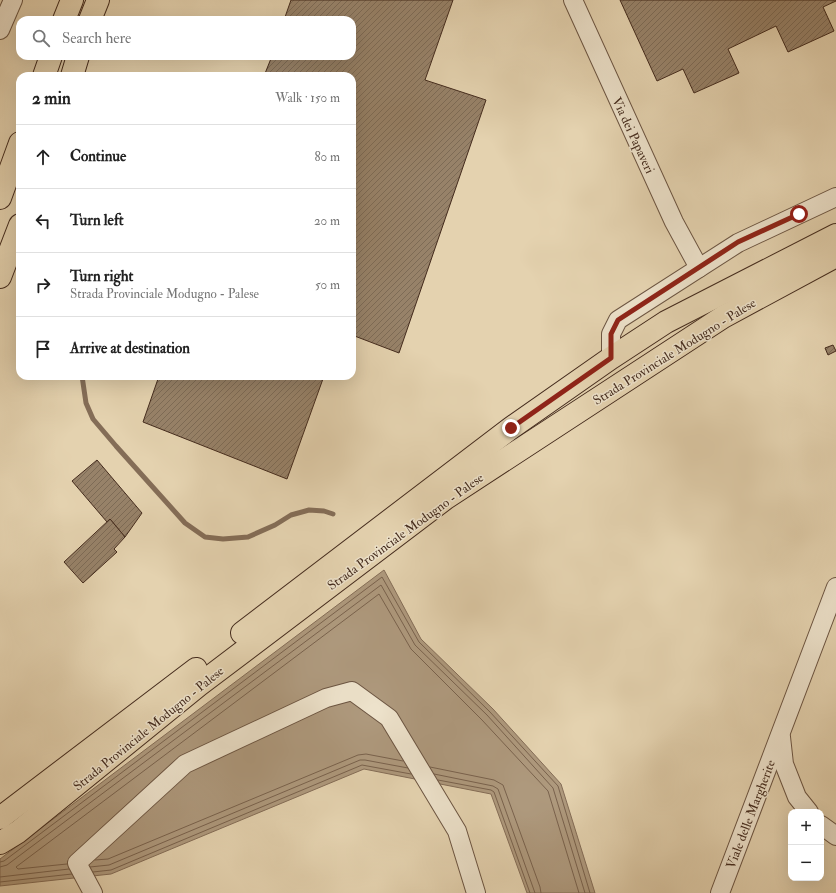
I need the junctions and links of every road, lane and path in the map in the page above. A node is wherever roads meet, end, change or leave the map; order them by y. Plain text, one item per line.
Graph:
1 (13, 0) edge
2 (66, 0) edge
3 (72, 0) edge
4 (98, 0) edge
5 (107, 0) edge
6 (573, 0) edge
7 (64, 16) edge
8 (65, 16) edge
9 (92, 16) edge
10 (97, 16) edge
11 (0, 30) edge
12 (50, 60) edge
13 (77, 60) edge
14 (45, 72) edge
15 (73, 72) edge
16 (16, 153) edge
17 (836, 197) edge
18 (0, 198) edge
19 (836, 235) edge
20 (16, 236) edge
21 (836, 256) edge
22 (699, 268) junction
23 (0, 276) edge
24 (611, 358) junction
25 (836, 587) edge
26 (781, 734) junction
27 (807, 809) edge
28 (0, 818) edge
29 (824, 828) edge
30 (15, 833) edge
31 (836, 836) edge
32 (93, 893) edge
33 (476, 893) edge
34 (720, 893) edge

1 - 11 street
2 - 7 street
3 - 8 main road
4 - 9 main road
5 - 10 street
6 - 22 street, Via dei Papaveri
12 - 14 main road
13 - 15 main road
16 - 18 main road
17 - 22 street
19 - 24 main road, Strada Provinciale Modugno - Palese
20 - 23 main road
21 - 30 main road, Strada Provinciale Modugno - Palese
22 - 24 street
24 - 28 main road, Strada Provinciale Modugno - Palese
25 - 26 street, Viale delle Margherite
26 - 27 street
26 - 34 street, Viale delle Margherite
29 - 31 street
32 - 33 street

